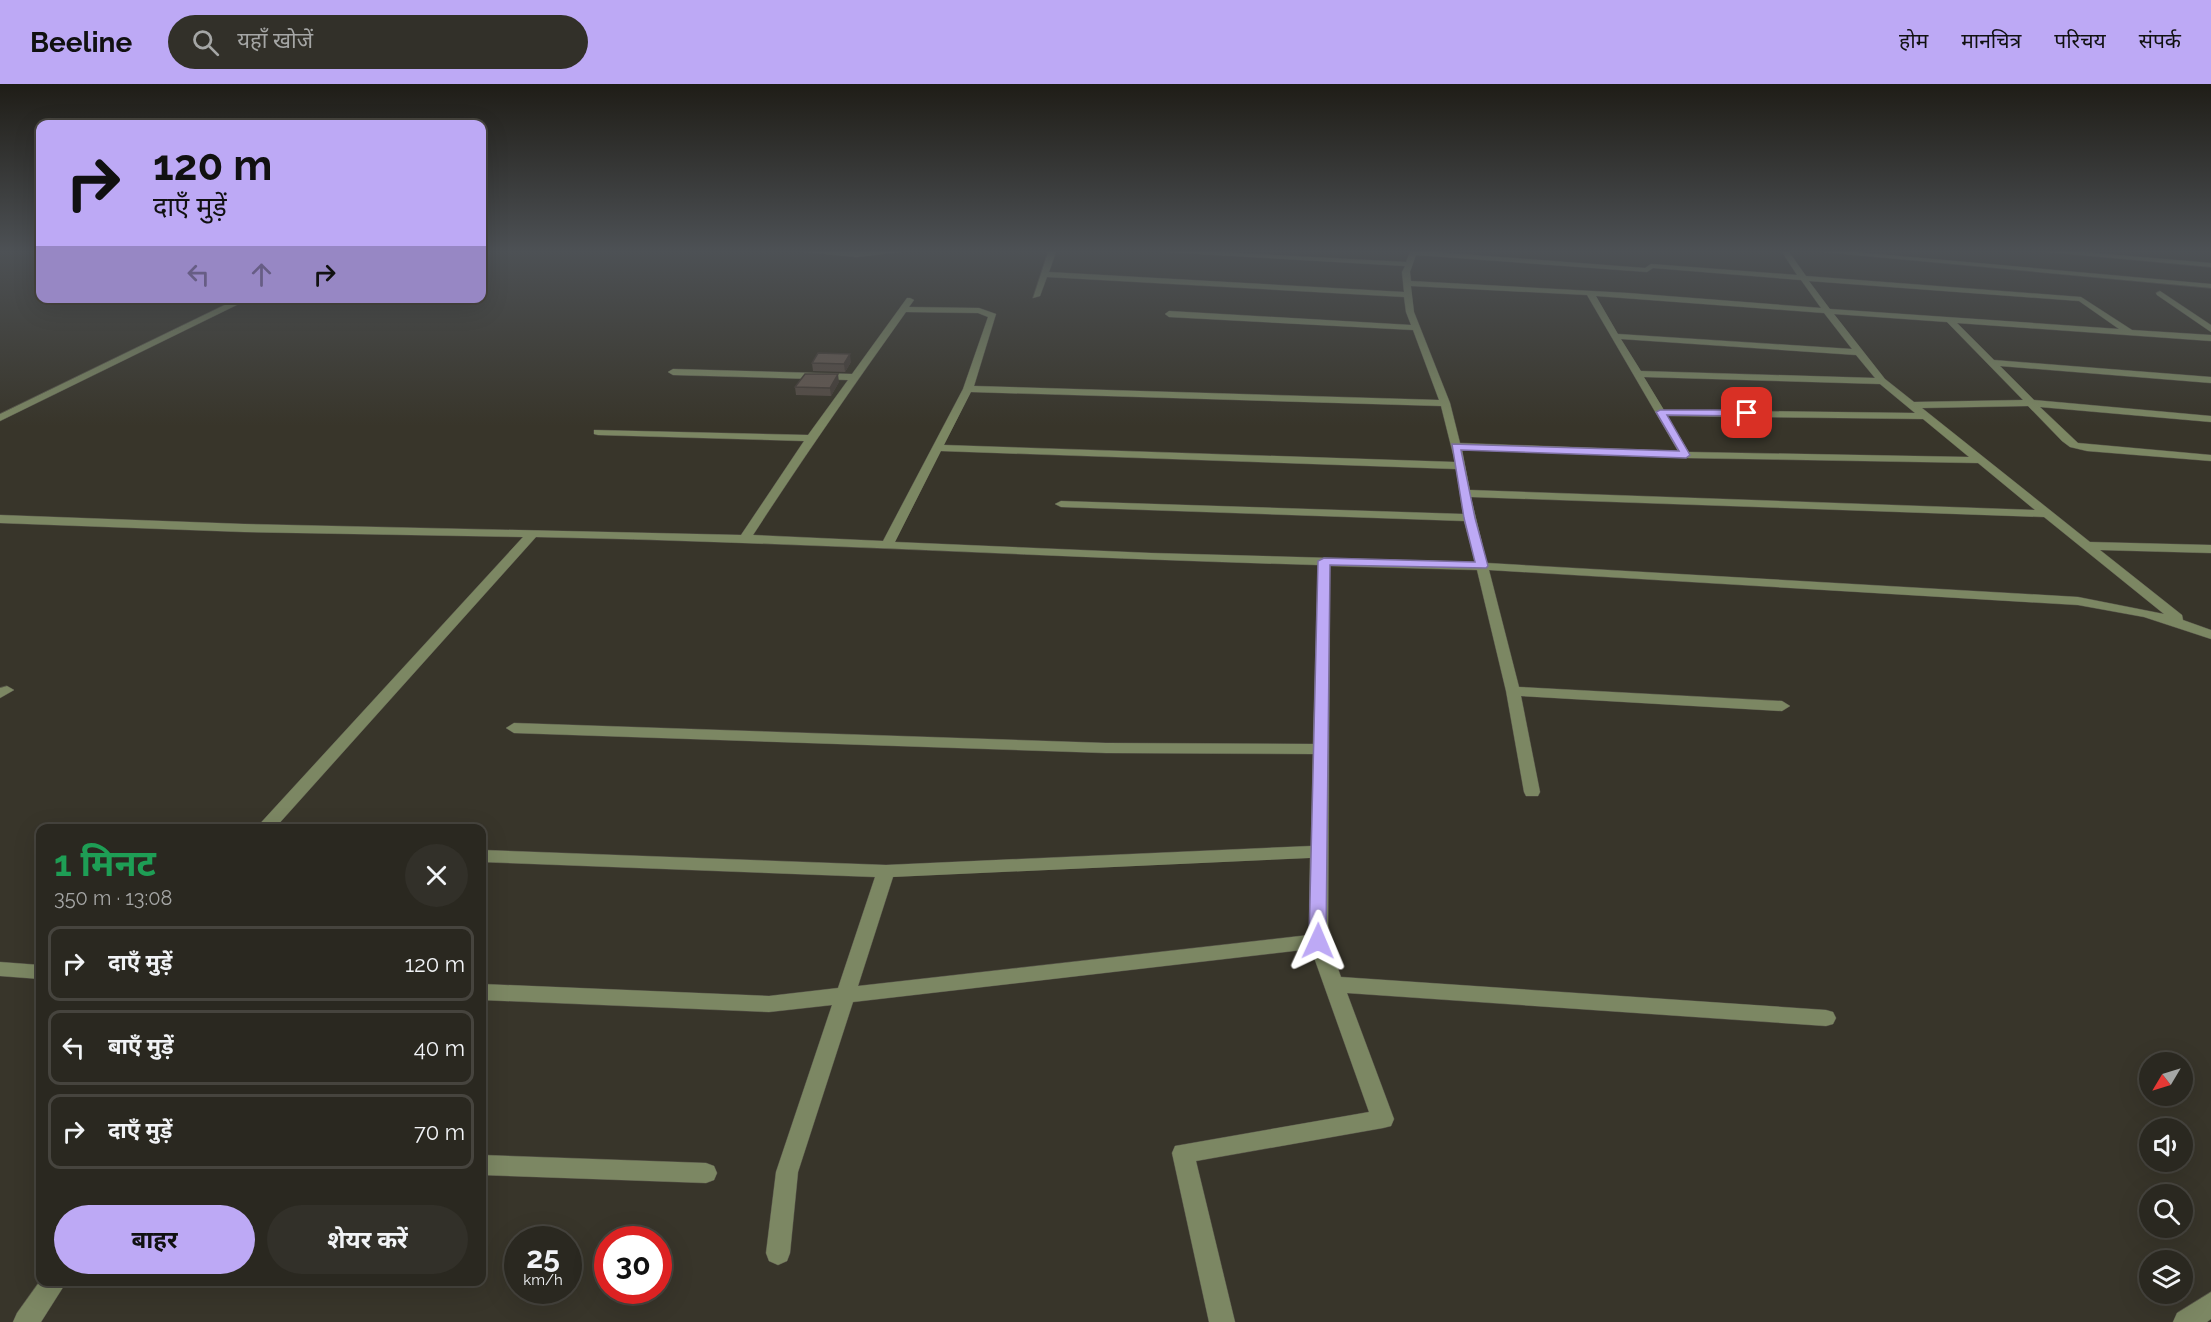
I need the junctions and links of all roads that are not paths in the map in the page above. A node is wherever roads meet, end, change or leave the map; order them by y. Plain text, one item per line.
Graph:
1 (223, 310) edge
2 (904, 310) edge
3 (956, 310) edge
4 (1410, 310) edge
5 (1599, 310) edge
6 (1811, 310) edge
7 (2097, 310) edge
8 (2184, 310) edge
9 (1827, 311) junction
10 (1169, 314) dead end
11 (1949, 320) junction
12 (1416, 328) junction
13 (2211, 329) edge
14 (2129, 332) junction
15 (1614, 336) junction
16 (2211, 338) edge
17 (1859, 352) junction
18 (1990, 362) junction
19 (673, 372) dead end
20 (1637, 374) junction
21 (857, 377) junction
22 (2211, 380) edge
23 (1882, 381) junction
24 (968, 389) junction
25 (1445, 403) junction
26 (2031, 403) junction
27 (1912, 405) junction
28 (1660, 412) junction
29 (1927, 417) junction
30 (0, 418) edge
31 (2211, 419) edge
32 (598, 432) dead end
33 (811, 438) junction
34 (1456, 446) junction
35 (937, 448) junction
36 (1686, 455) junction
37 (2211, 458) edge
38 (1982, 460) junction
39 (1461, 466) junction
40 (1465, 493) junction
41 (1061, 504) dead end
42 (2050, 514) junction
43 (1469, 518) junction
44 (0, 519) edge
45 (532, 534) junction
46 (744, 539) junction
47 (887, 545) junction
48 (2089, 546) junction
49 (2211, 549) edge
50 (1324, 561) junction
51 (1482, 566) junction
52 (2182, 622) junction
53 (2211, 635) edge
54 (1512, 691) junction
55 (1782, 706) dead end
56 (514, 728) dead end
57 (1321, 749) junction
58 (1532, 792) dead end
59 (269, 824) edge
60 (1319, 852) junction
61 (486, 856) edge
62 (886, 871) junction
63 (1318, 941) junction
64 (0, 969) edge
65 (36, 972) edge
66 (1333, 984) junction
67 (486, 992) edge
68 (844, 995) junction
69 (1827, 1018) dead end
70 (486, 1165) edge
71 (706, 1173) dead end
72 (778, 1253) dead end
73 (51, 1286) edge
74 (2211, 1304) edge
75 (26, 1322) edge
76 (1222, 1322) edge
77 (2186, 1322) edge

1 - 30 street
2 - 21 street
3 - 24 street
4 - 12 street
5 - 15 street
6 - 9 street
7 - 14 street
8 - 13 street
9 - 11 street
9 - 17 street
10 - 12 street
11 - 14 street
11 - 18 street
12 - 25 street
14 - 16 street
15 - 17 street
15 - 20 street
17 - 23 street
18 - 22 street
18 - 26 street
19 - 21 street
20 - 23 street
20 - 28 street
21 - 33 street
23 - 27 street
24 - 25 street
24 - 35 street
25 - 34 street
26 - 27 street
26 - 31 street
26 - 37 street
27 - 29 street
28 - 29 street
28 - 36 street
29 - 38 street
32 - 33 street
33 - 46 street
34 - 36 street
34 - 39 street
35 - 39 street
35 - 47 street
36 - 38 street
38 - 42 street
39 - 40 street
40 - 42 street
40 - 43 street
41 - 43 street
42 - 48 street
43 - 51 street
44 - 45 street
45 - 46 street
45 - 59 street
46 - 47 street
47 - 50 street
48 - 49 street
48 - 52 street
50 - 51 street
50 - 57 street
51 - 52 street
51 - 54 street
52 - 53 street
54 - 55 street
54 - 58 street
56 - 57 street
57 - 60 street
60 - 62 street
60 - 63 street
61 - 62 street
62 - 68 street
63 - 66 street
63 - 68 street
64 - 65 street
66 - 69 street
66 - 76 street
67 - 68 street
68 - 72 street
70 - 71 street
73 - 75 street
74 - 77 street

